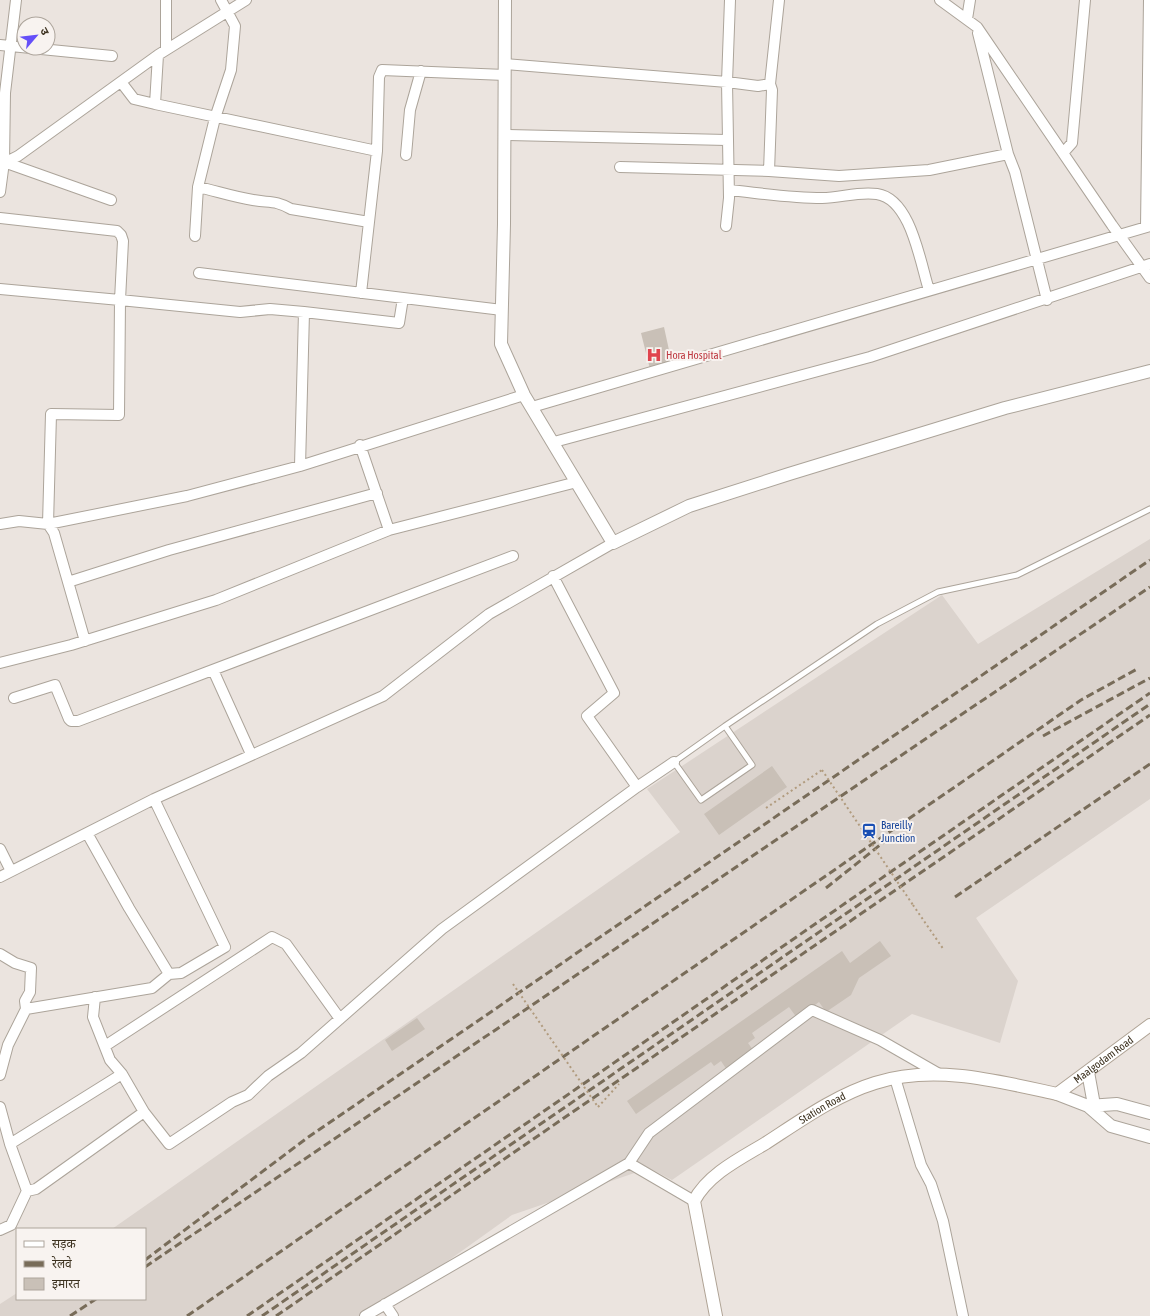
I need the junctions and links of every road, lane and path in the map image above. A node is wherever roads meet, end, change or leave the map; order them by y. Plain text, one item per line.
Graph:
1 (16, 0) edge
2 (166, 0) edge
3 (222, 0) edge
4 (246, 0) edge
5 (504, 0) edge
6 (730, 0) edge
7 (779, 0) edge
8 (940, 0) edge
9 (970, 0) edge
10 (1085, 0) edge
11 (1148, 0) edge
12 (228, 12) junction
13 (967, 20) junction
14 (977, 27) junction
15 (0, 45) edge
16 (11, 47) junction
17 (162, 53) junction
18 (112, 56) dead end
19 (504, 70) junction
20 (421, 71) junction
21 (1149, 77) edge
22 (122, 82) junction
23 (727, 82) junction
24 (770, 84) junction
25 (155, 104) junction
26 (215, 118) junction
27 (504, 135) junction
28 (727, 140) junction
29 (377, 151) junction
30 (1063, 153) junction
31 (1008, 154) junction
32 (406, 155) dead end
33 (2, 163) edge
34 (620, 168) dead end
35 (727, 170) junction
36 (769, 171) junction
37 (198, 187) junction
38 (728, 190) junction
39 (0, 192) edge
40 (111, 200) dead end
41 (0, 218) edge
42 (369, 222) junction
43 (726, 226) dead end
44 (1148, 226) edge
45 (1118, 235) junction
46 (195, 236) dead end
47 (1036, 258) junction
48 (1146, 265) edge
49 (199, 273) dead end
50 (1150, 278) edge
51 (0, 289) edge
52 (929, 290) junction
53 (361, 292) junction
54 (403, 298) junction
55 (120, 300) junction
56 (1046, 300) junction
57 (502, 310) junction
58 (304, 312) junction
59 (1150, 371) edge
60 (524, 395) junction
61 (532, 406) junction
62 (554, 442) junction
63 (360, 445) junction
64 (300, 466) junction
65 (577, 482) junction
66 (377, 493) junction
67 (1150, 509) edge
68 (0, 524) edge
69 (48, 524) junction
70 (389, 530) junction
71 (613, 543) junction
72 (513, 556) dead end
73 (553, 576) junction
74 (68, 582) junction
75 (85, 641) junction
76 (0, 663) edge
77 (213, 670) junction
78 (14, 698) dead end
79 (725, 726) junction
80 (251, 754) junction
81 (674, 762) junction
82 (637, 787) junction
83 (154, 799) junction
84 (766, 808) dead end
85 (87, 833) junction
86 (0, 849) edge
87 (11, 871) junction
88 (0, 877) edge
89 (225, 947) junction
90 (944, 950) dead end
91 (0, 954) edge
92 (236, 960) junction
93 (169, 974) junction
94 (513, 984) dead end
95 (95, 997) junction
96 (26, 1009) junction
97 (340, 1019) junction
98 (1150, 1026) edge
99 (104, 1046) junction
100 (1088, 1072) junction
101 (122, 1074) junction
102 (0, 1075) edge
103 (941, 1075) junction
104 (895, 1078) junction
105 (619, 1084) dead end
106 (1057, 1094) junction
107 (1091, 1105) junction
108 (0, 1107) edge
109 (144, 1112) junction
110 (1150, 1113) edge
111 (1150, 1137) edge
112 (10, 1144) junction
113 (629, 1163) junction
114 (27, 1191) junction
115 (694, 1201) junction
116 (0, 1230) edge
117 (385, 1304) junction
118 (365, 1316) edge
119 (393, 1316) edge
120 (716, 1316) edge
121 (963, 1316) edge

1 - 16 street
2 - 17 street
3 - 12 street
4 - 12 street
5 - 19 street
6 - 23 street
7 - 24 street
8 - 13 street
9 - 13 street
10 - 30 street
11 - 21 street
12 - 17 street
12 - 26 street
13 - 14 street
14 - 30 street
14 - 31 street
15 - 16 street
16 - 18 street
16 - 33 street
17 - 22 street
17 - 25 street
19 - 20 street
19 - 23 street
19 - 27 street
20 - 29 street
20 - 32 street
21 - 44 street
22 - 25 street
22 - 33 street
23 - 24 street
23 - 28 street
24 - 36 street
25 - 26 street
26 - 29 street
26 - 37 street
27 - 28 street
27 - 57 street
28 - 35 street
29 - 42 street
30 - 45 street
31 - 36 street
31 - 47 street
33 - 39 street
33 - 40 street
34 - 35 street
35 - 36 street
35 - 38 street
37 - 42 street
37 - 46 street
38 - 43 street
38 - 52 street
41 - 55 street
42 - 53 street
44 - 45 street
45 - 47 street
45 - 48 street
47 - 52 street
47 - 56 street
48 - 50 street
48 - 56 street
49 - 53 street
51 - 55 street
52 - 61 street
53 - 54 street
54 - 57 street
54 - 58 street
55 - 58 street
55 - 69 street
56 - 62 street
57 - 60 street
58 - 64 street
59 - 71 street
60 - 61 street
60 - 63 street
61 - 62 street
62 - 65 street
63 - 64 street
63 - 66 street
64 - 69 street
65 - 70 street
65 - 71 street
66 - 70 street
66 - 74 street
67 - 79 lane
68 - 69 street
69 - 74 street
70 - 75 street
71 - 73 street
72 - 77 street
73 - 80 street
73 - 82 street
74 - 75 street
75 - 76 street
77 - 78 street
77 - 80 street
79 - 81 lane
79 - 81 lane
80 - 83 street
81 - 82 street
82 - 97 street
83 - 85 street
83 - 89 street
84 - 90 path, bridge
85 - 87 street
85 - 93 street
86 - 87 street
87 - 88 street
89 - 92 street
89 - 93 street
91 - 96 street
92 - 97 street
92 - 99 street
93 - 95 street
94 - 105 path, bridge
95 - 96 street
95 - 99 street
96 - 102 street
97 - 109 street
98 - 100 street, Maalgodam Road
99 - 101 street
100 - 106 street, Maalgodam Road
100 - 107 street
101 - 109 street
101 - 112 street
103 - 104 street, Station Road
103 - 106 street, Station Road
103 - 113 street
104 - 115 street, Station Road
104 - 121 street
106 - 107 street, Station Road
107 - 110 street, Station Road
107 - 111 street, Station Road
108 - 112 street
109 - 114 street
112 - 114 street
113 - 115 street
113 - 117 street
114 - 116 street
115 - 120 street
117 - 118 street
117 - 119 street

